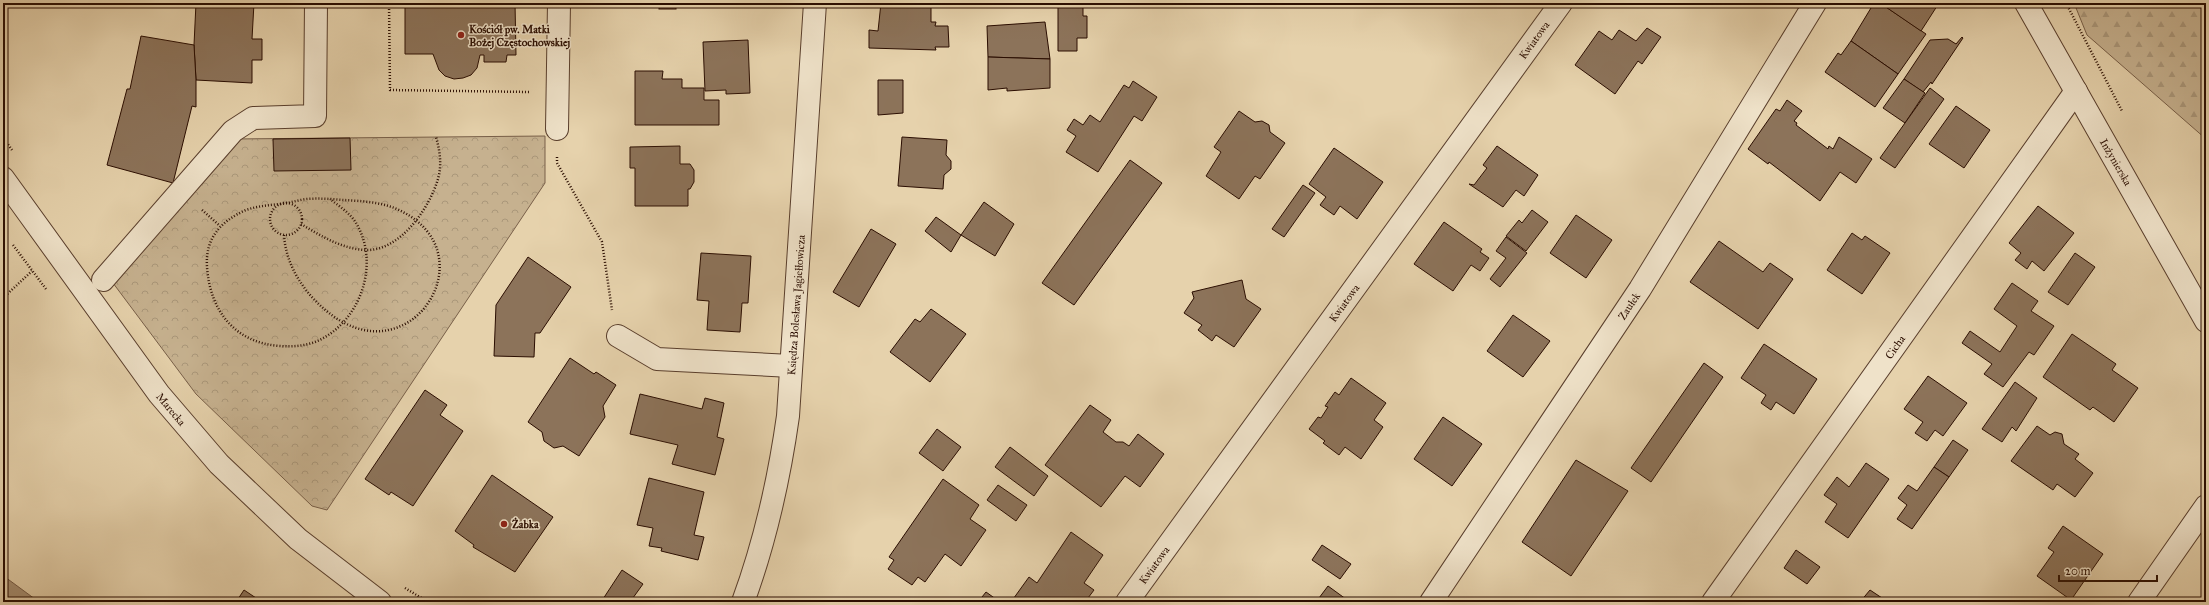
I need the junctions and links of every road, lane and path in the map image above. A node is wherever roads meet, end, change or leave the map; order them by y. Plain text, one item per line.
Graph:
1 (316, 3) edge
2 (389, 3) edge
3 (559, 3) edge
4 (815, 3) edge
5 (1561, 3) edge
6 (1815, 3) edge
7 (2026, 3) edge
8 (529, 85) dead end
9 (2076, 91) junction
10 (557, 129) joint
11 (436, 137) dead end
12 (3, 138) edge
13 (16, 156) dead end
14 (3, 178) edge
15 (330, 199) junction
16 (284, 204) junction
17 (415, 220) junction
18 (301, 224) junction
19 (284, 235) junction
20 (11, 242) dead end
21 (367, 250) junction
22 (103, 280) dead end
23 (3, 298) edge
24 (2206, 321) edge
25 (343, 323) junction
26 (618, 336) joint
27 (791, 366) junction
28 (2206, 506) edge
29 (403, 586) dead end
30 (380, 602) edge
31 (428, 602) edge
32 (742, 602) edge
33 (1126, 602) edge
34 (1431, 602) edge
35 (1713, 602) edge
36 (2139, 602) edge

1 - 22 street
2 - 8 path
3 - 10 street
4 - 27 street, Księdza Bolesława Jagiełłowicza
5 - 33 street, Kwiatowa
6 - 34 street, Zaułek
7 - 9 street, Inżynierska
9 - 24 street, Inżynierska
9 - 35 street, Cicha
10 - 26 path
11 - 17 path
12 - 13 path
14 - 30 street, Marecka
15 - 16 path
15 - 17 path
15 - 21 path
16 - 18 path
16 - 19 path
16 - 25 path
17 - 21 path
17 - 25 path
18 - 19 path
18 - 21 path
19 - 25 path
20 - 23 path
21 - 25 path
26 - 27 street
27 - 32 street, Księdza Bolesława Jagiełłowicza
28 - 36 street
29 - 31 path

